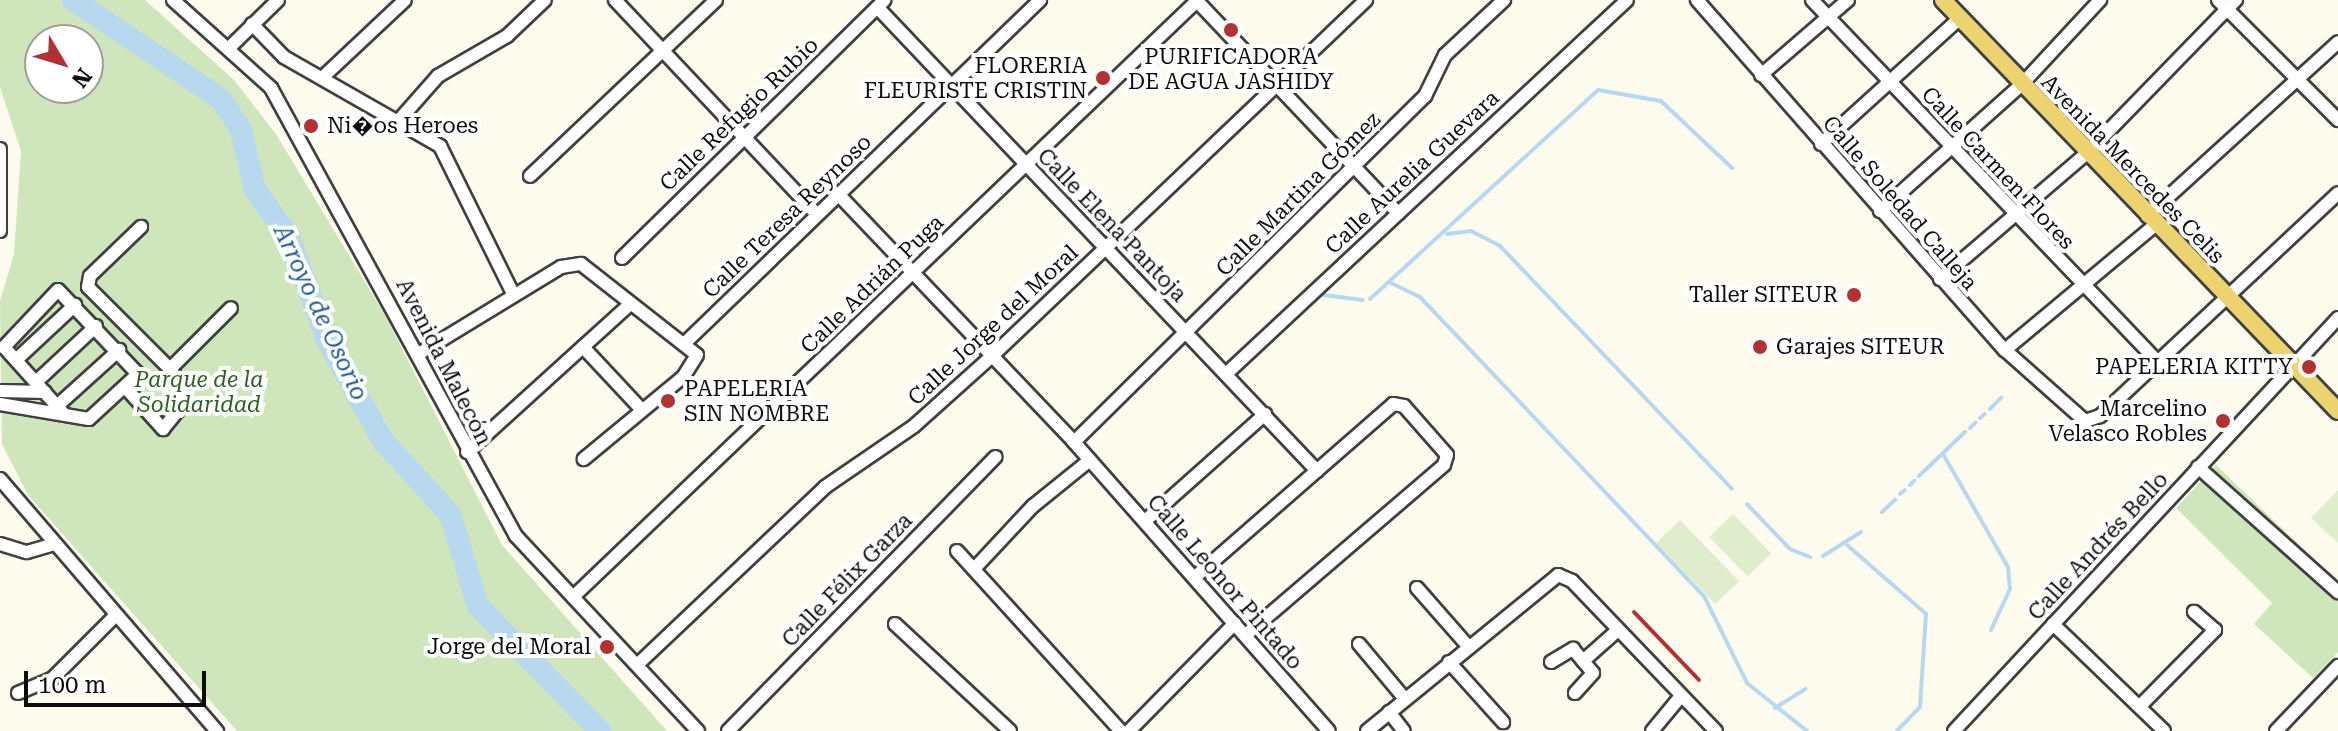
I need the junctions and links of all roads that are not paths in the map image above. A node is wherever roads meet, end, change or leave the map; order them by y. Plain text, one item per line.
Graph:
1 (173, 0) edge
2 (278, 0) edge
3 (405, 0) edge
4 (545, 0) edge
5 (615, 0) edge
6 (716, 0) edge
7 (1040, 0) edge
8 (1197, 0) edge
9 (1366, 0) edge
10 (1504, 0) edge
11 (1627, 0) edge
12 (1812, 0) edge
13 (1848, 0) edge
14 (2100, 0) edge
15 (1945, 1) edge
16 (1704, 3) edge
17 (2227, 3) edge
18 (882, 4) edge
19 (1828, 17) junction
20 (1960, 18) junction
21 (252, 24) junction
22 (2338, 42) edge
23 (230, 47) junction
24 (663, 51) junction
25 (1761, 75) junction
26 (323, 77) junction
27 (2298, 79) junction
28 (1890, 82) junction
29 (2022, 84) junction
30 (951, 85) junction
31 (1276, 85) junction
32 (401, 118) junction
33 (2338, 120) edge
34 (743, 136) junction
35 (1821, 144) junction
36 (0, 149) edge
37 (1953, 150) junction
38 (2087, 153) junction
39 (1026, 164) junction
40 (1354, 167) junction
41 (530, 176) dead end
42 (2338, 193) edge
43 (838, 194) junction
44 (1880, 211) junction
45 (1398, 213) junction
46 (817, 214) junction
47 (2014, 216) junction
48 (2151, 220) junction
49 (141, 227) dead end
50 (0, 231) edge
51 (1106, 248) junction
52 (622, 258) dead end
53 (912, 273) junction
54 (1940, 279) junction
55 (2082, 286) junction
56 (513, 294) junction
57 (2226, 298) junction
58 (75, 305) junction
59 (629, 305) junction
60 (231, 308) dead end
61 (2338, 318) edge
62 (96, 326) junction
63 (1186, 333) junction
64 (687, 341) junction
65 (583, 347) junction
66 (119, 350) junction
67 (2005, 350) junction
68 (420, 353) junction
69 (991, 357) junction
70 (16, 360) junction
71 (2158, 362) junction
72 (2292, 366) junction
73 (170, 369) junction
74 (1226, 374) junction
75 (40, 387) junction
76 (125, 387) junction
77 (0, 391) edge
78 (20, 392) junction
79 (0, 404) edge
80 (22, 406) junction
81 (640, 408) junction
82 (60, 409) junction
83 (2338, 411) edge
84 (1265, 414) junction
85 (1074, 442) junction
86 (467, 452) junction
87 (995, 457) dead end
88 (584, 459) dead end
89 (1090, 460) junction
90 (2198, 467) junction
91 (1317, 471) junction
92 (0, 479) edge
93 (1145, 521) junction
94 (0, 544) edge
95 (52, 545) junction
96 (957, 551) dead end
97 (974, 569) junction
98 (1195, 577) junction
99 (1417, 588) dead end
100 (2338, 592) edge
101 (573, 597) junction
102 (2194, 612) dead end
103 (115, 616) junction
104 (1235, 623) junction
105 (895, 624) dead end
106 (2053, 624) junction
107 (1618, 630) junction
108 (1246, 635) junction
109 (1359, 644) dead end
110 (1468, 646) junction
111 (1583, 661) junction
112 (1449, 662) junction
113 (1551, 662) dead end
114 (637, 665) junction
115 (2338, 666) edge
116 (18, 693) dead end
117 (1575, 693) dead end
118 (1681, 696) junction
119 (1405, 699) junction
120 (2140, 706) junction
121 (1389, 712) junction
122 (1503, 722) dead end
123 (217, 731) edge
124 (698, 731) edge
125 (728, 731) edge
126 (1010, 731) edge
127 (1121, 731) edge
128 (1129, 731) edge
129 (1329, 731) edge
130 (1367, 731) edge
131 (1404, 731) edge
132 (1652, 731) edge
133 (1716, 731) edge
134 (1954, 731) edge
135 (2164, 731) edge
136 (2276, 731) edge

1 - 23 street, Avenida Malecón
2 - 21 street
3 - 26 street
4 - 32 street
5 - 24 street
6 - 24 street
7 - 30 street, Calle Teresa Reynoso
8 - 31 street
8 - 39 street, Calle Adrián Puga
9 - 31 street, Calle Jorge del Moral
10 - 40 street, Calle Martina Gómez
11 - 45 street, Calle Aurelia Guevara
12 - 19 street, Calle Carmen Flores
13 - 19 street
14 - 29 street
15 - 20 main road, Avenida Mercedes Celis
16 - 25 street, Calle Soledad Calleja
17 - 27 street
17 - 38 street
18 - 30 street, Calle Elena Pantoja
18 - 34 street, Calle Refugio Rubio
19 - 25 street
19 - 28 street, Calle Carmen Flores
20 - 28 street
20 - 29 main road, Avenida Mercedes Celis
21 - 23 street
21 - 26 street
22 - 27 street
23 - 68 street, Avenida Malecón
24 - 34 street
24 - 41 street
25 - 35 street, Calle Soledad Calleja
26 - 32 street
27 - 33 street
27 - 48 street
28 - 35 street
28 - 37 street, Calle Carmen Flores
29 - 37 street
29 - 38 main road, Avenida Mercedes Celis
30 - 39 street, Calle Elena Pantoja
30 - 43 street, Calle Teresa Reynoso
31 - 40 street
31 - 51 street, Calle Jorge del Moral
32 - 56 street
34 - 46 street
34 - 52 street, Calle Refugio Rubio
35 - 44 street, Calle Soledad Calleja
36 - 50 street
37 - 44 street
37 - 47 street, Calle Carmen Flores
38 - 47 street
38 - 48 main road, Avenida Mercedes Celis
39 - 51 street, Calle Elena Pantoja
39 - 53 street, Calle Adrián Puga
40 - 45 street
40 - 63 street, Calle Martina Gómez
42 - 57 street
43 - 46 street, Calle Teresa Reynoso
43 - 53 street, Calle Leonor Pintado
44 - 54 street, Calle Soledad Calleja
45 - 74 street, Calle Aurelia Guevara
46 - 64 street, Calle Teresa Reynoso
47 - 54 street
47 - 55 street, Calle Carmen Flores
48 - 55 street
48 - 57 main road, Avenida Mercedes Celis
49 - 73 street
51 - 63 street, Calle Elena Pantoja
51 - 69 street, Calle Jorge del Moral
53 - 69 street, Calle Leonor Pintado
53 - 101 street, Calle Adrián Puga
54 - 67 street, Calle Soledad Calleja
55 - 67 street
55 - 71 street, Calle Carmen Flores
56 - 59 street
56 - 68 street
57 - 71 street
57 - 72 main road, Avenida Mercedes Celis
58 - 62 street
58 - 70 street
58 - 70 street
59 - 64 street
59 - 65 street
60 - 73 street
61 - 72 street, Calle Andrés Bello
62 - 66 street
62 - 75 street
63 - 74 street, Calle Elena Pantoja
63 - 85 street, Calle Martina Gómez
64 - 81 street
65 - 81 street
65 - 86 street
66 - 76 street
66 - 82 street
67 - 71 street, Calle Soledad Calleja
68 - 86 street, Avenida Malecón
69 - 85 street, Calle Leonor Pintado
69 - 114 street, Calle Jorge del Moral
70 - 75 street
72 - 83 main road, Avenida Mercedes Celis
72 - 90 street, Calle Andrés Bello
73 - 76 street
74 - 84 street, Calle Elena Pantoja
75 - 78 street
75 - 82 street
76 - 82 street
77 - 78 street
78 - 80 street
79 - 80 street
80 - 82 street
81 - 88 street
84 - 91 street, Calle Elena Pantoja
84 - 93 street
85 - 89 street, Calle Leonor Pintado
86 - 101 street, Avenida Malecón
87 - 125 street, Calle Félix Garza
89 - 93 street, Calle Leonor Pintado
89 - 97 street
90 - 100 street
90 - 106 street, Calle Andrés Bello
91 - 98 street
91 - 108 street
92 - 95 street
93 - 98 street, Calle Leonor Pintado
94 - 95 street
95 - 103 street
96 - 97 street
97 - 127 street
98 - 104 street, Calle Leonor Pintado
99 - 110 street
101 - 114 street, Avenida Malecón
102 - 120 street
103 - 116 street
103 - 123 street
104 - 108 street, Calle Leonor Pintado
104 - 128 street
105 - 126 street
106 - 120 street
106 - 134 street, Calle Andrés Bello
107 - 110 street
107 - 111 street
107 - 118 street
108 - 129 street, Calle Leonor Pintado
109 - 119 street
110 - 112 street
111 - 113 street
111 - 117 street
112 - 119 street
112 - 122 street
114 - 124 street, Avenida Malecón
115 - 136 street
118 - 132 street
118 - 133 street
119 - 121 street
120 - 135 street
121 - 130 street
121 - 131 street

